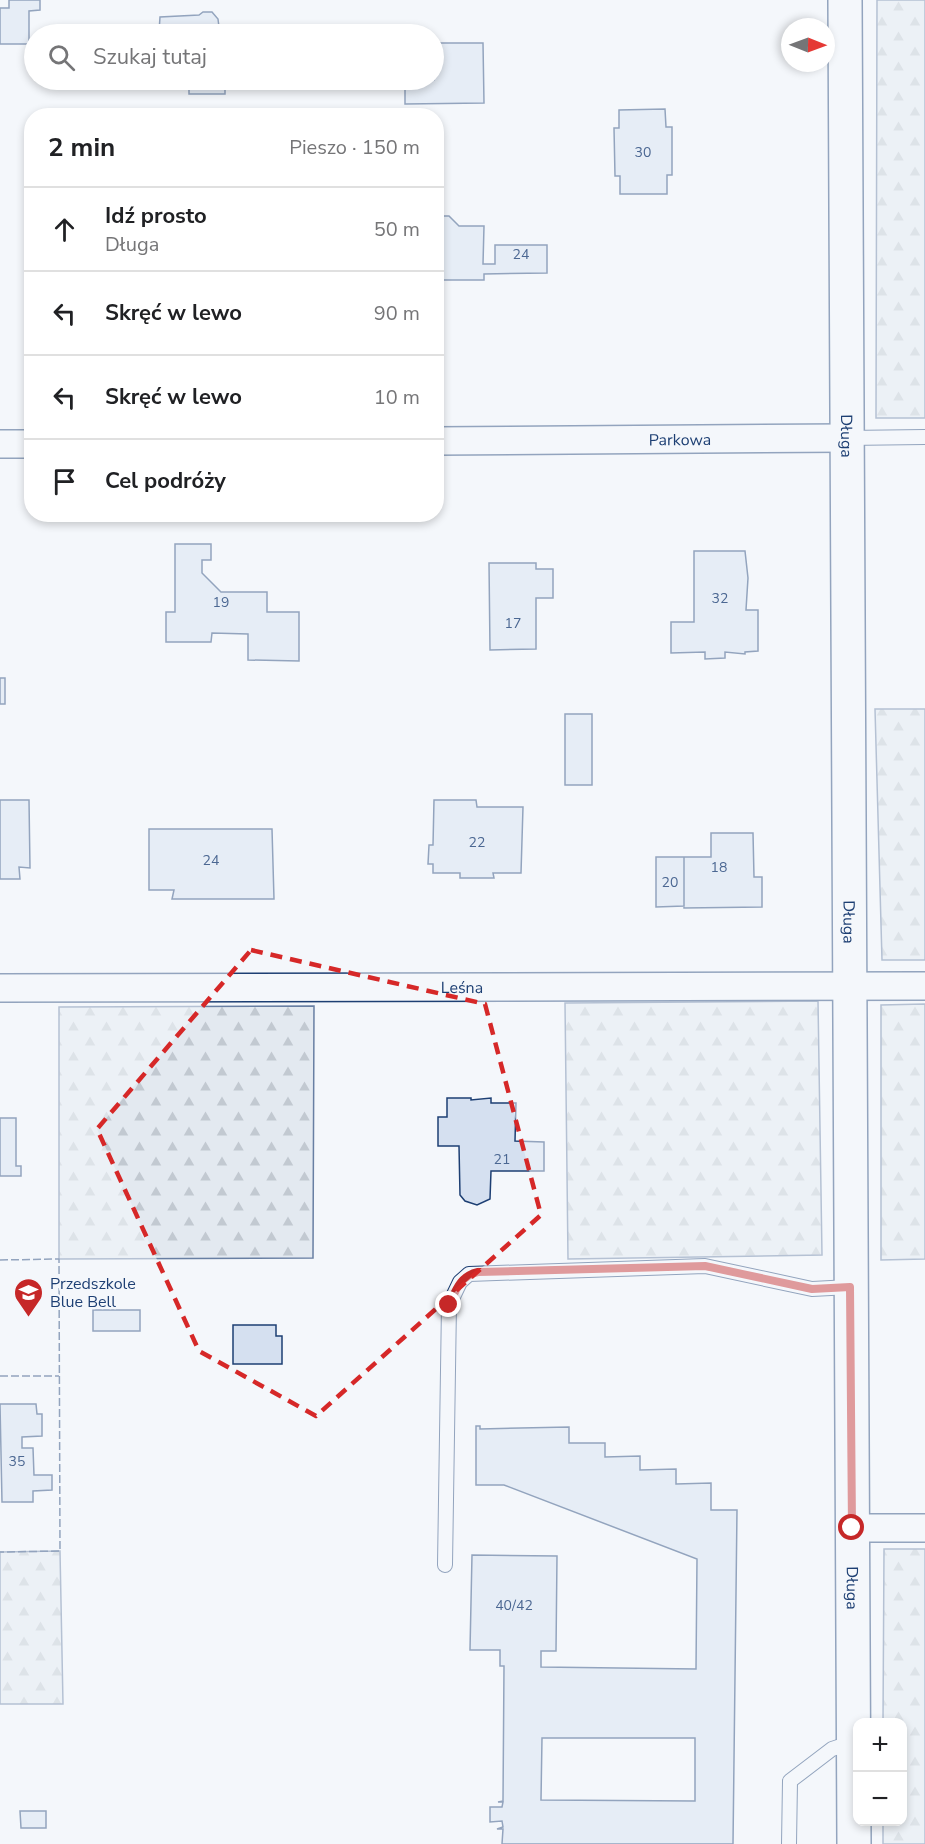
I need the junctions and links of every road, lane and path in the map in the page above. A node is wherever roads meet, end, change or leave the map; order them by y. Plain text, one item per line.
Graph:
1 (845, 0) edge
2 (925, 437) edge
3 (846, 438) junction
4 (444, 441) edge
5 (0, 444) edge
6 (24, 444) edge
7 (925, 986) edge
8 (849, 987) junction
9 (0, 988) edge
10 (850, 1287) junction
11 (852, 1528) junction
12 (925, 1528) edge
13 (445, 1564) dead end
14 (853, 1742) joint
15 (853, 1772) edge
16 (789, 1844) edge
17 (854, 1844) edge

1 - 3 street, Długa
2 - 3 lane, Parkowa
3 - 4 street, Parkowa
3 - 8 street, Długa
5 - 6 street
7 - 8 street, Leśna
8 - 9 street, Leśna
8 - 10 street, Długa
10 - 11 street, Długa
10 - 13 lane
11 - 12 street
11 - 14 street, Długa
14 - 16 lane
15 - 17 street, Długa

